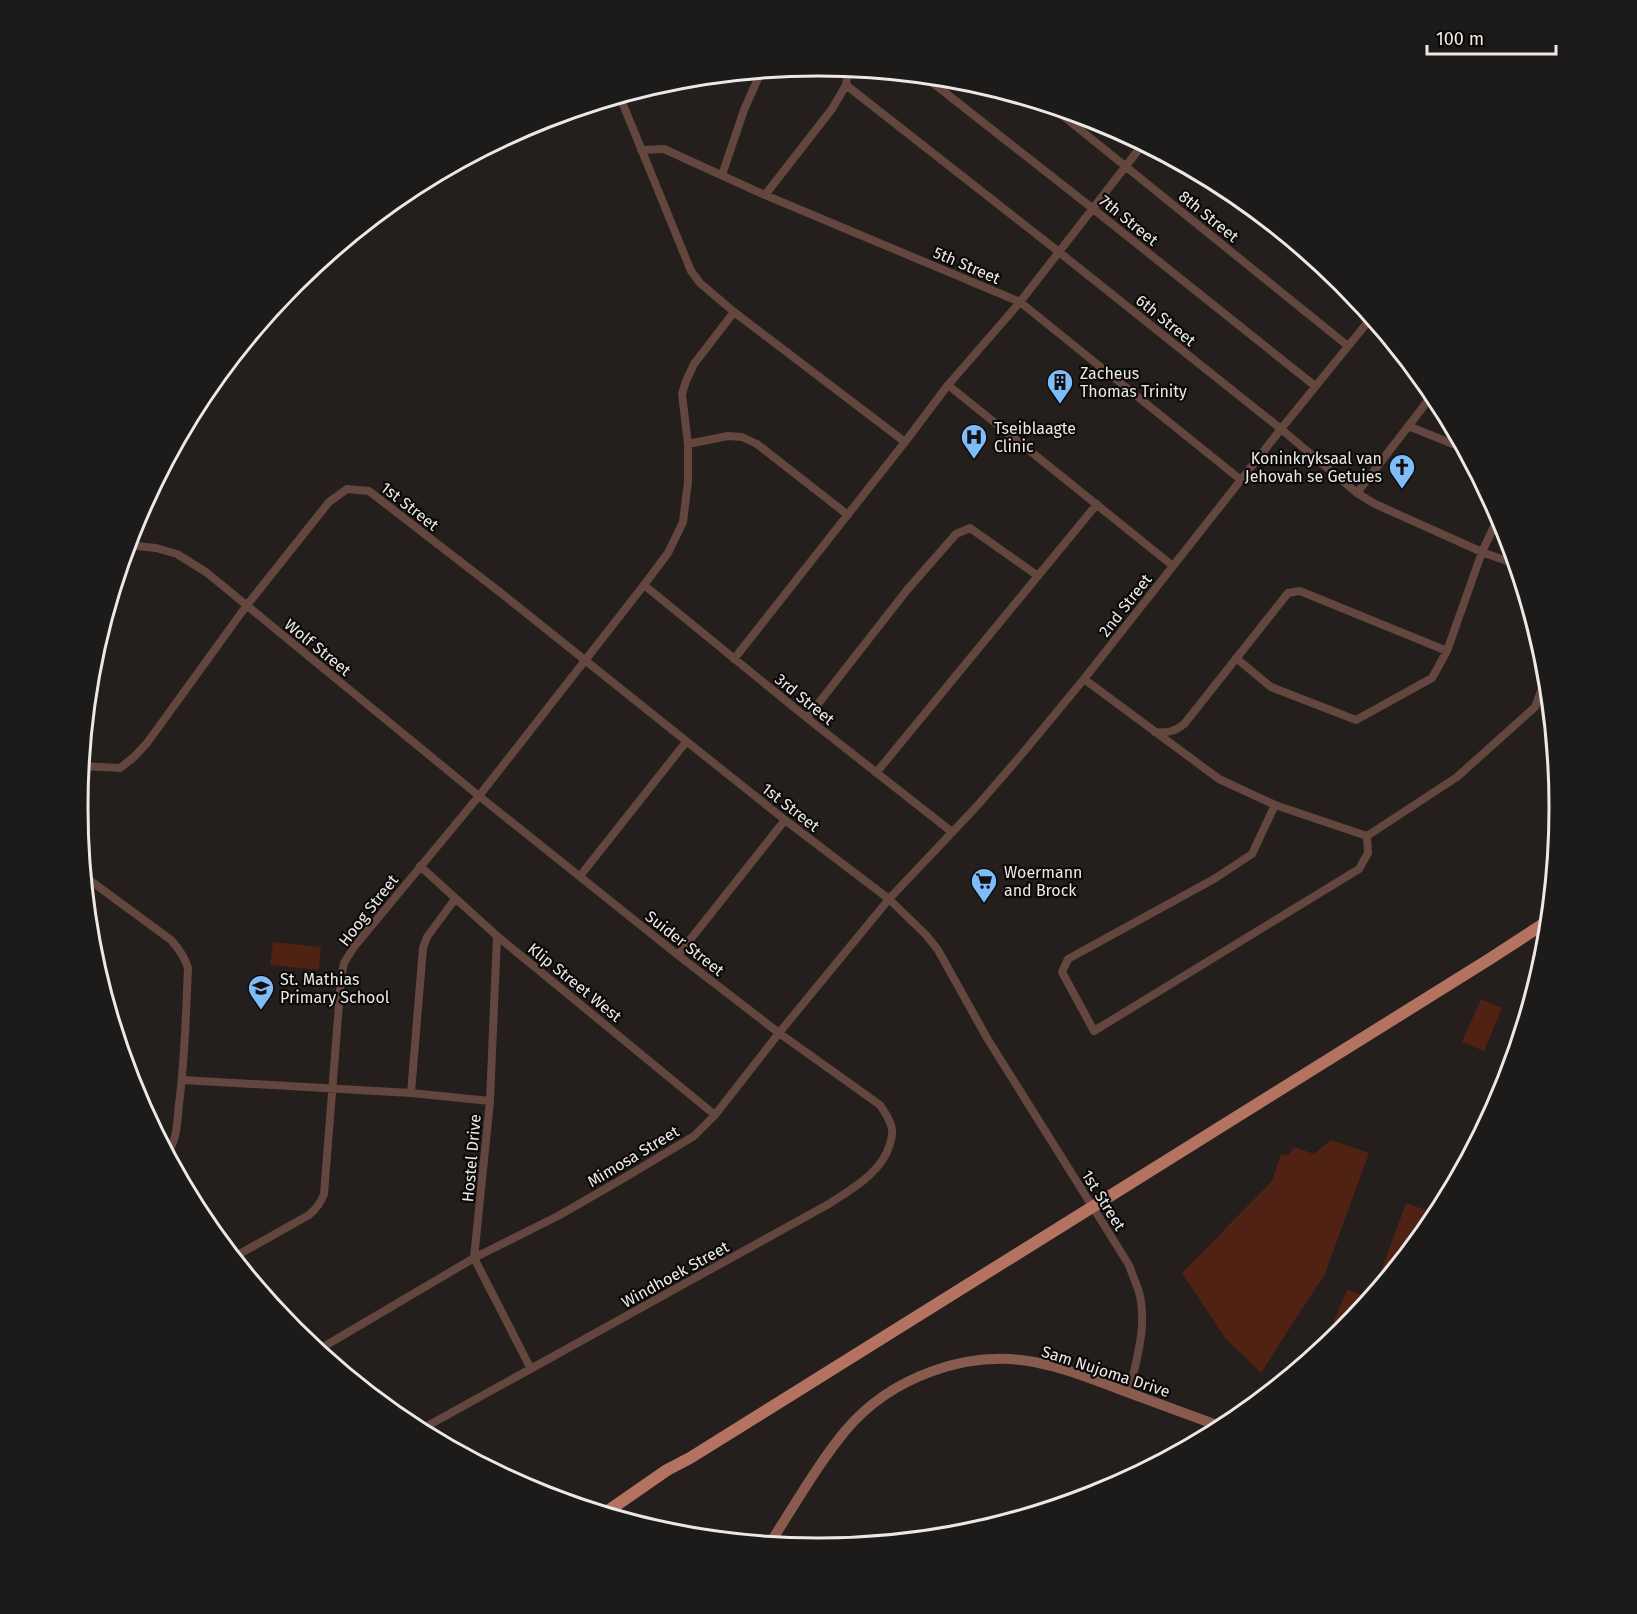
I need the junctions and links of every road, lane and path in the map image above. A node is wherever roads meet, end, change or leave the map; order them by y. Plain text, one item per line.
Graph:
1 (847, 77) edge
2 (757, 79) edge
3 (846, 85) junction
4 (938, 87) edge
5 (622, 103) edge
6 (1070, 121) edge
7 (641, 150) junction
8 (1138, 150) edge
9 (1126, 166) junction
10 (722, 175) junction
11 (765, 195) junction
12 (1092, 208) junction
13 (1059, 252) junction
14 (1020, 302) junction
15 (734, 312) junction
16 (1367, 323) edge
17 (1348, 346) junction
18 (948, 385) junction
19 (1315, 386) junction
20 (1427, 402) edge
21 (1408, 426) junction
22 (1281, 429) junction
23 (905, 442) junction
24 (688, 444) junction
25 (1452, 444) edge
26 (1241, 480) junction
27 (1357, 493) junction
28 (1097, 504) junction
29 (848, 515) junction
30 (1493, 528) edge
31 (137, 546) edge
32 (1482, 552) junction
33 (1506, 561) edge
34 (1173, 566) junction
35 (1038, 576) junction
36 (644, 585) junction
37 (247, 605) junction
38 (1447, 651) junction
39 (1236, 658) junction
40 (734, 659) junction
41 (585, 661) junction
42 (1084, 679) junction
43 (1540, 693) edge
44 (807, 718) junction
45 (1155, 732) junction
46 (686, 742) junction
47 (90, 766) edge
48 (876, 772) junction
49 (479, 796) junction
50 (1275, 805) junction
51 (785, 820) junction
52 (952, 832) junction
53 (1367, 836) junction
54 (420, 866) junction
55 (580, 876) junction
56 (92, 882) edge
57 (455, 899) junction
58 (889, 899) junction
59 (1539, 927) edge
60 (496, 936) junction
61 (678, 955) junction
62 (779, 1033) junction
63 (182, 1080) junction
64 (332, 1089) junction
65 (411, 1093) junction
66 (490, 1101) junction
67 (880, 1105) joint
68 (716, 1115) junction
69 (172, 1146) edge
70 (240, 1254) edge
71 (474, 1258) junction
72 (326, 1346) edge
73 (531, 1369) junction
74 (1129, 1393) junction
75 (1211, 1423) edge
76 (430, 1425) edge
77 (690, 1458) junction
78 (613, 1508) edge
79 (619, 1510) edge
80 (774, 1536) edge

1 - 3 street
2 - 10 street
3 - 11 street
3 - 13 street, 6th Street
4 - 12 street, 7th Street
5 - 7 street
6 - 9 street, 8th Street
7 - 10 street, 5th Street
7 - 15 street
8 - 9 street
9 - 12 street
9 - 17 street, 8th Street
10 - 11 street, 5th Street
11 - 14 street, 5th Street
12 - 13 street
12 - 19 street, 7th Street
13 - 14 street
13 - 22 street, 6th Street
14 - 18 street
14 - 26 street, 5th Street
15 - 23 street
15 - 24 street, Hoog Street
16 - 17 street, 2nd Street
17 - 19 street, 2nd Street
18 - 23 street
18 - 28 street
19 - 22 street, 2nd Street
20 - 21 street
21 - 25 street
21 - 27 street
22 - 26 street, 2nd Street
22 - 27 street, 6th Street
23 - 29 street
24 - 29 street
24 - 36 street, Hoog Street
26 - 34 street, 2nd Street
27 - 32 street, 6th Street
28 - 34 street
28 - 35 street
29 - 40 street
30 - 32 street
31 - 37 street, Wolf Street
32 - 33 street, 6th Street
32 - 38 street
34 - 42 street, 2nd Street
35 - 44 street
35 - 48 street
36 - 40 street, 3rd Street
36 - 41 street, Hoog Street
37 - 41 street, 1st Street
37 - 47 street, 1st Street
37 - 49 street, Wolf Street
38 - 39 street
38 - 39 street
39 - 45 street
40 - 44 street, 3rd Street
41 - 46 street, 1st Street
41 - 49 street, Hoog Street
42 - 45 street
42 - 52 street, 2nd Street
43 - 53 street
44 - 48 street, 3rd Street
45 - 50 street
46 - 51 street, 1st Street
46 - 55 street
48 - 52 street, 3rd Street
49 - 54 street, Hoog Street
49 - 55 street, Suider Street
50 - 53 street
50 - 53 street
51 - 58 street, 1st Street
51 - 61 street
52 - 58 street, 2nd Street
54 - 57 street, Klip Street West
54 - 64 street, Hoog Street
55 - 61 street, Suider Street
56 - 63 street
57 - 60 street, Klip Street West
57 - 65 street
58 - 62 street, Mimosa Street
58 - 74 street, 1st Street
59 - 77 highway
60 - 66 street, Hostel Drive
60 - 68 street, Klip Street West
61 - 62 street, Suider Street
62 - 67 street, Suider Street
62 - 68 street, Mimosa Street
63 - 64 street
63 - 69 street
64 - 65 street
64 - 70 street, Hoog Street
65 - 66 street
66 - 71 street, Hostel Drive
67 - 73 street, Windhoek Street
68 - 71 street, Mimosa Street
71 - 72 street, Mimosa Street
71 - 73 street
73 - 76 street, Windhoek Street
74 - 75 main road, Sam Nujoma Drive
74 - 80 main road, Sam Nujoma Drive
77 - 78 highway
77 - 79 highway

